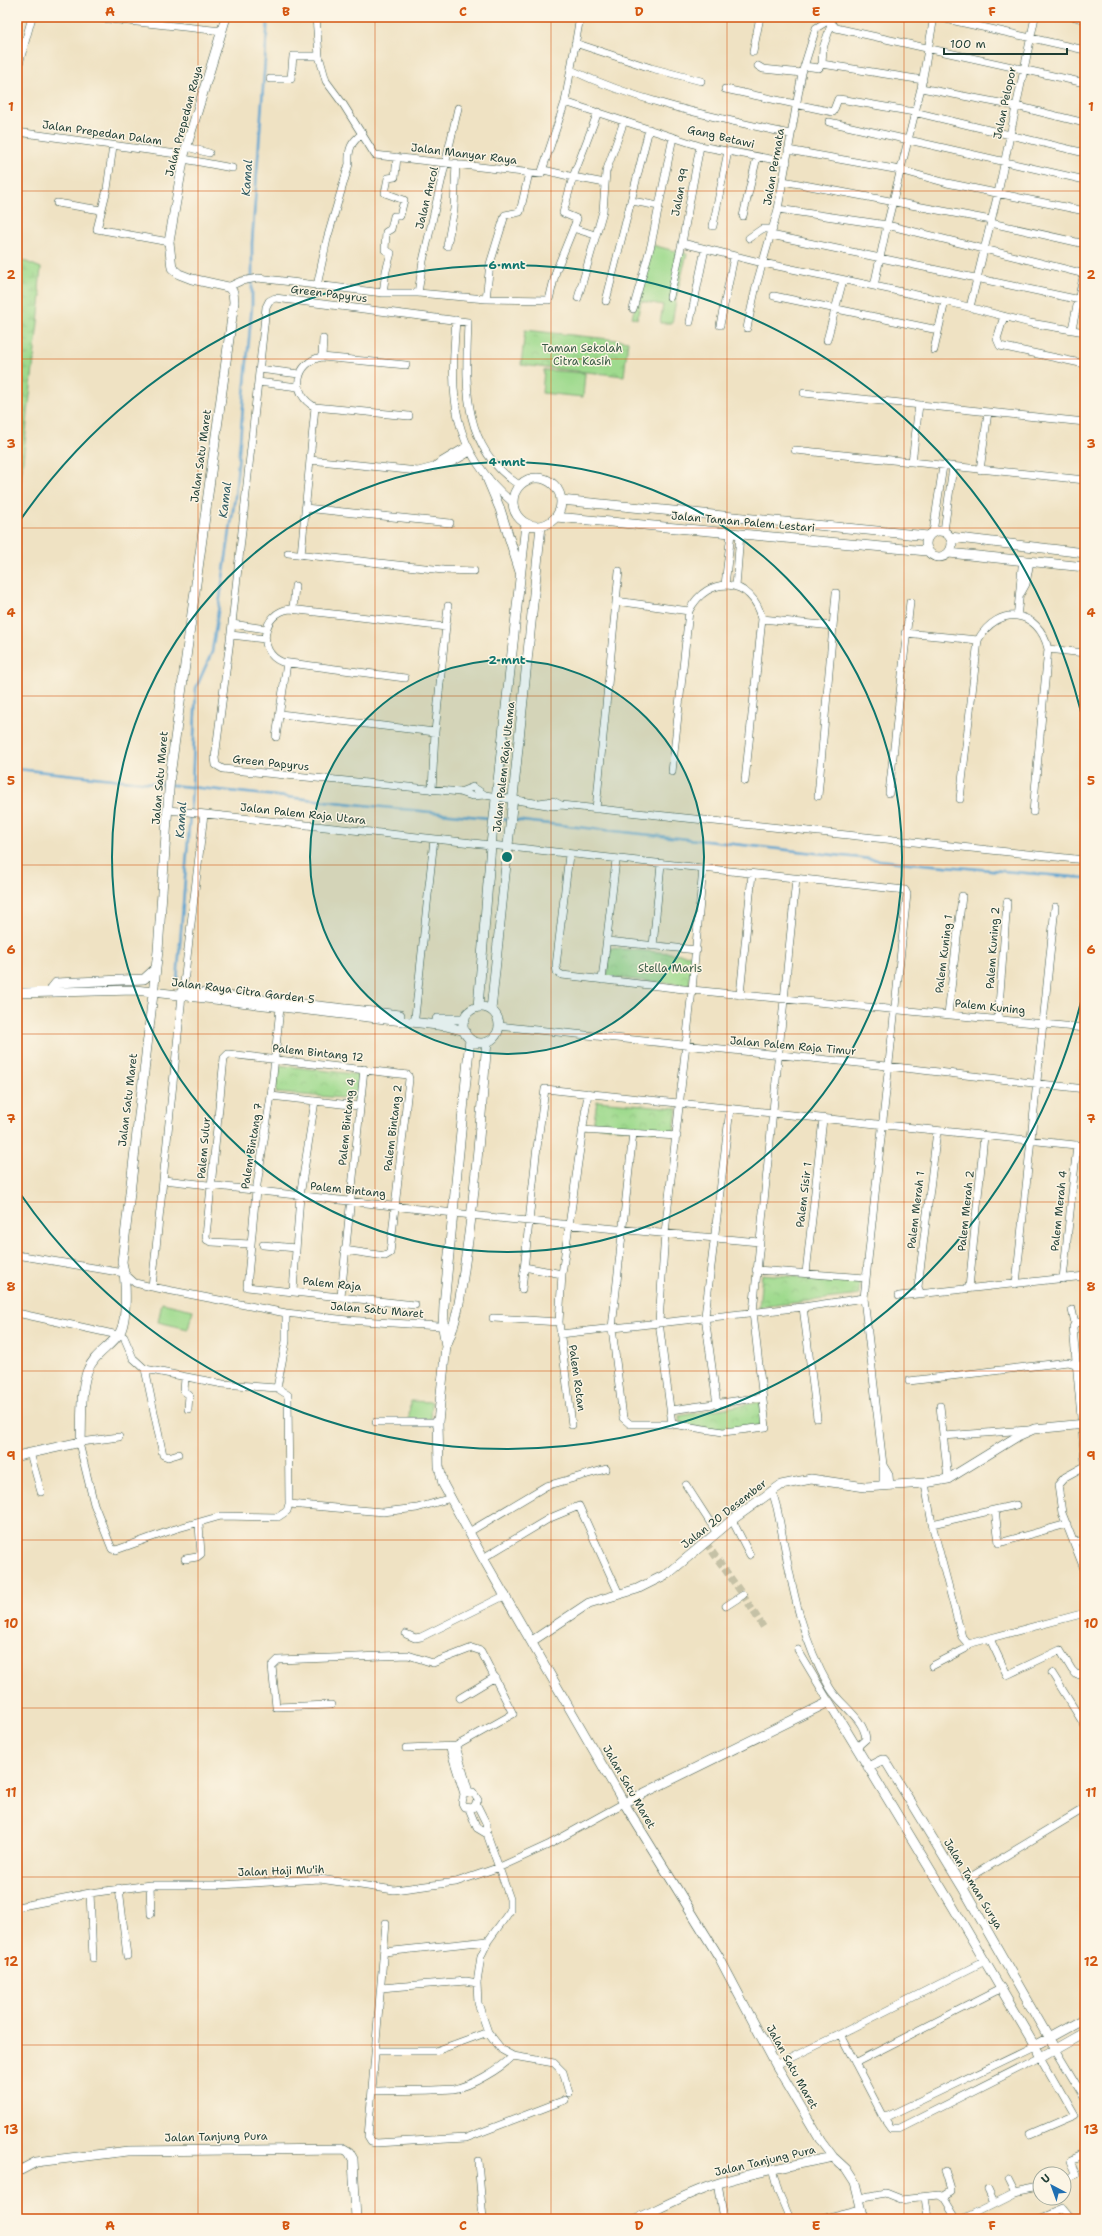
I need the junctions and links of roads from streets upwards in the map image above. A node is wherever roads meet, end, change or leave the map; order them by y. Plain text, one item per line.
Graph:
1 (32, 17) edge
2 (90, 17) edge
3 (226, 17) edge
4 (316, 17) edge
5 (580, 17) edge
6 (760, 17) edge
7 (936, 17) edge
8 (1035, 17) edge
9 (1075, 17) edge
10 (1085, 20) edge
11 (829, 21) edge
12 (222, 31) junction
13 (1030, 38) junction
14 (575, 44) junction
15 (927, 48) junction
16 (1085, 50) edge
17 (753, 52) dead end
18 (319, 56) junction
19 (822, 64) junction
20 (758, 66) dead end
21 (804, 66) junction
22 (1024, 68) junction
23 (571, 70) junction
24 (17, 71) edge
25 (802, 73) junction
26 (270, 78) dead end
27 (923, 80) junction
28 (701, 81) dead end
29 (1085, 83) edge
30 (922, 88) junction
31 (724, 89) dead end
32 (565, 102) junction
33 (796, 104) junction
34 (1016, 106) junction
35 (458, 108) dead end
36 (598, 112) junction
37 (914, 112) junction
38 (624, 121) junction
39 (829, 122) dead end
40 (1085, 123) edge
41 (649, 129) junction
42 (17, 132) edge
43 (363, 133) junction
44 (790, 134) junction
45 (1010, 135) junction
46 (673, 137) junction
47 (908, 140) junction
48 (113, 146) junction
49 (700, 146) junction
50 (788, 150) junction
51 (728, 151) junction
52 (209, 153) dead end
53 (1085, 153) edge
54 (185, 154) junction
55 (397, 157) junction
56 (757, 157) junction
57 (1004, 161) junction
58 (447, 162) junction
59 (787, 162) junction
60 (456, 163) junction
61 (232, 168) dead end
62 (544, 170) junction
63 (900, 170) junction
64 (529, 173) junction
65 (573, 177) junction
66 (1085, 180) edge
67 (783, 181) junction
68 (605, 183) junction
69 (998, 193) junction
70 (893, 200) junction
71 (632, 201) junction
72 (57, 203) dead end
73 (659, 206) junction
74 (778, 209) junction
75 (101, 210) junction
76 (1085, 211) edge
77 (742, 216) dead end
78 (991, 222) junction
79 (887, 225) junction
80 (713, 226) dead end
81 (573, 228) junction
82 (772, 232) junction
83 (595, 235) junction
84 (749, 238) dead end
85 (169, 242) junction
86 (682, 243) junction
87 (1085, 244) edge
88 (447, 246) dead end
89 (706, 249) junction
90 (984, 249) junction
91 (880, 256) junction
92 (734, 257) junction
93 (763, 263) junction
94 (1085, 272) edge
95 (980, 278) junction
96 (843, 280) junction
97 (317, 286) junction
98 (874, 286) junction
99 (228, 287) junction
100 (383, 293) junction
101 (418, 293) junction
102 (774, 296) dead end
103 (670, 297) dead end
104 (578, 298) dead end
105 (486, 299) junction
106 (1082, 300) edge
107 (606, 301) dead end
108 (945, 301) junction
109 (970, 307) junction
110 (633, 310) dead end
111 (835, 310) junction
112 (1004, 316) junction
113 (456, 320) junction
114 (690, 322) dead end
115 (720, 325) dead end
116 (747, 328) dead end
117 (1072, 329) junction
118 (938, 330) junction
119 (1085, 332) edge
120 (323, 339) dead end
121 (826, 340) dead end
122 (934, 350) dead end
123 (322, 357) junction
124 (1085, 364) edge
125 (406, 365) dead end
126 (259, 369) junction
127 (299, 374) junction
128 (258, 382) junction
129 (298, 387) junction
130 (804, 393) dead end
131 (919, 405) junction
132 (315, 407) junction
133 (988, 412) junction
134 (409, 416) dead end
135 (1085, 422) edge
136 (469, 449) junction
137 (795, 450) dead end
138 (310, 460) junction
139 (912, 462) junction
140 (943, 466) junction
141 (952, 467) junction
142 (980, 470) junction
143 (487, 478) junction
144 (1085, 480) edge
145 (519, 485) junction
146 (561, 500) junction
147 (512, 502) junction
148 (305, 508) junction
149 (556, 517) junction
150 (450, 523) dead end
151 (526, 524) junction
152 (541, 526) junction
153 (736, 534) junction
154 (931, 534) junction
155 (947, 534) junction
156 (927, 551) junction
157 (949, 552) junction
158 (288, 553) dead end
159 (1085, 553) edge
160 (301, 555) junction
161 (1026, 561) junction
162 (1085, 567) edge
163 (474, 571) dead end
164 (619, 571) dead end
165 (522, 578) junction
166 (725, 585) junction
167 (295, 586) dead end
168 (736, 587) junction
169 (836, 593) dead end
170 (616, 601) junction
171 (910, 602) dead end
172 (448, 606) dead end
173 (293, 609) junction
174 (689, 611) junction
175 (1018, 616) junction
176 (762, 620) junction
177 (232, 624) junction
178 (833, 626) junction
179 (446, 627) junction
180 (266, 629) junction
181 (905, 633) junction
182 (231, 635) junction
183 (265, 639) junction
184 (978, 640) junction
185 (1048, 649) junction
186 (1085, 653) edge
187 (287, 663) junction
188 (405, 678) dead end
189 (280, 714) junction
190 (435, 732) junction
191 (276, 737) dead end
192 (672, 772) dead end
193 (744, 781) dead end
194 (432, 790) junction
195 (889, 793) dead end
196 (496, 796) junction
197 (818, 796) dead end
198 (514, 799) junction
199 (960, 799) dead end
200 (596, 809) junction
201 (172, 810) junction
202 (1033, 812) dead end
203 (204, 814) junction
204 (434, 839) junction
205 (491, 846) junction
206 (507, 847) junction
207 (569, 855) junction
208 (616, 860) junction
209 (1085, 860) edge
210 (661, 864) junction
211 (703, 868) junction
212 (752, 874) junction
213 (796, 879) junction
214 (962, 896) dead end
215 (1007, 902) dead end
216 (1054, 907) dead end
217 (607, 941) junction
218 (653, 946) junction
219 (697, 950) junction
220 (156, 968) junction
221 (602, 980) junction
222 (17, 988) edge
223 (52, 988) junction
224 (692, 990) junction
225 (17, 993) edge
226 (151, 993) junction
227 (183, 993) junction
228 (740, 995) junction
229 (784, 998) junction
230 (478, 1007) junction
231 (280, 1008) junction
232 (894, 1009) junction
233 (491, 1010) junction
234 (948, 1014) junction
235 (415, 1017) junction
236 (465, 1019) junction
237 (998, 1019) junction
238 (1044, 1024) junction
239 (499, 1026) junction
240 (1085, 1028) edge
241 (467, 1035) junction
242 (488, 1042) junction
243 (686, 1047) junction
244 (779, 1055) junction
245 (225, 1056) joint
246 (274, 1060) junction
247 (887, 1066) junction
248 (364, 1069) junction
249 (408, 1075) joint
250 (1036, 1083) junction
251 (1085, 1089) edge
252 (588, 1093) junction
253 (271, 1096) junction
254 (315, 1101) junction
255 (680, 1103) junction
256 (359, 1106) junction
257 (730, 1109) junction
258 (772, 1113) junction
259 (823, 1119) junction
260 (881, 1125) junction
261 (582, 1130) junction
262 (937, 1131) junction
263 (633, 1133) junction
264 (677, 1136) junction
265 (984, 1136) junction
266 (1029, 1140) junction
267 (1081, 1146) edge
268 (164, 1180) junction
269 (212, 1186) junction
270 (256, 1191) junction
271 (300, 1196) junction
272 (350, 1201) junction
273 (395, 1206) junction
274 (454, 1212) junction
275 (472, 1214) junction
276 (529, 1220) junction
277 (569, 1224) junction
278 (622, 1230) junction
279 (665, 1233) junction
280 (714, 1237) junction
281 (759, 1242) junction
282 (250, 1244) junction
283 (263, 1245) dead end
284 (296, 1248) junction
285 (344, 1250) junction
286 (17, 1255) edge
287 (524, 1267) junction
288 (756, 1270) junction
289 (124, 1273) junction
290 (806, 1273) junction
291 (562, 1274) junction
292 (1085, 1276) edge
293 (866, 1278) junction
294 (1064, 1279) junction
295 (1016, 1284) junction
296 (152, 1287) junction
297 (247, 1287) joint
298 (969, 1288) junction
299 (522, 1289) dead end
300 (293, 1291) junction
301 (920, 1292) junction
302 (341, 1296) junction
303 (899, 1296) dead end
304 (864, 1298) junction
305 (415, 1305) dead end
306 (803, 1307) junction
307 (1072, 1310) dead end
308 (753, 1312) junction
309 (17, 1313) edge
310 (286, 1313) junction
311 (705, 1316) junction
312 (493, 1318) dead end
313 (1085, 1321) edge
314 (559, 1322) junction
315 (658, 1322) junction
316 (1075, 1323) junction
317 (454, 1327) junction
318 (443, 1328) junction
319 (612, 1328) junction
320 (560, 1334) junction
321 (119, 1335) junction
322 (446, 1346) junction
323 (1077, 1365) junction
324 (1085, 1367) edge
325 (145, 1369) junction
326 (185, 1378) junction
327 (909, 1381) dead end
328 (277, 1388) junction
329 (763, 1398) junction
330 (718, 1405) junction
331 (940, 1406) dead end
332 (188, 1409) dead end
333 (671, 1410) junction
334 (817, 1418) dead end
335 (376, 1422) dead end
336 (438, 1422) junction
337 (672, 1424) junction
338 (1083, 1424) edge
339 (572, 1425) dead end
340 (1034, 1429) junction
341 (942, 1436) junction
342 (119, 1437) dead end
343 (80, 1442) junction
344 (30, 1453) junction
345 (178, 1454) dead end
346 (17, 1456) edge
347 (1085, 1462) edge
348 (1085, 1466) edge
349 (606, 1469) dead end
350 (948, 1479) junction
351 (925, 1483) junction
352 (686, 1485) dead end
353 (886, 1486) junction
354 (772, 1490) junction
355 (41, 1492) dead end
356 (451, 1498) junction
357 (289, 1504) junction
358 (1016, 1505) dead end
359 (996, 1510) junction
360 (732, 1520) junction
361 (199, 1524) junction
362 (932, 1524) junction
363 (1067, 1524) junction
364 (469, 1532) junction
365 (717, 1533) junction
366 (1085, 1540) edge
367 (1074, 1542) junction
368 (750, 1555) dead end
369 (483, 1558) junction
370 (185, 1559) dead end
371 (1085, 1571) edge
372 (619, 1594) junction
373 (743, 1594) dead end
374 (506, 1595) junction
375 (726, 1606) dead end
376 (1085, 1613) edge
377 (406, 1634) dead end
378 (990, 1639) junction
379 (532, 1641) junction
380 (968, 1644) junction
381 (798, 1650) dead end
382 (932, 1666) dead end
383 (1052, 1673) dead end
384 (1085, 1673) edge
385 (495, 1677) junction
386 (460, 1698) dead end
387 (829, 1702) junction
388 (331, 1705) dead end
389 (1085, 1726) edge
390 (453, 1746) junction
391 (857, 1747) junction
392 (406, 1748) dead end
393 (868, 1768) junction
394 (466, 1793) junction
395 (624, 1803) junction
396 (477, 1805) junction
397 (1085, 1808) edge
398 (469, 1809) junction
399 (487, 1834) junction
400 (500, 1867) junction
401 (150, 1885) junction
402 (118, 1888) junction
403 (964, 1890) junction
404 (90, 1893) junction
405 (17, 1907) edge
406 (151, 1914) dead end
407 (386, 1923) dead end
408 (488, 1941) junction
409 (384, 1952) junction
410 (127, 1956) dead end
411 (93, 1958) dead end
412 (985, 1961) junction
413 (477, 1983) junction
414 (381, 1988) junction
415 (1002, 1988) junction
416 (1085, 2018) edge
417 (488, 2032) junction
418 (1085, 2032) edge
419 (840, 2034) junction
420 (1050, 2038) junction
421 (1034, 2046) junction
422 (1055, 2049) junction
423 (376, 2051) junction
424 (513, 2056) junction
425 (1041, 2057) junction
426 (855, 2063) junction
427 (776, 2065) junction
428 (372, 2091) junction
429 (569, 2093) dead end
430 (1085, 2099) edge
431 (565, 2100) dead end
432 (884, 2118) junction
433 (1030, 2134) dead end
434 (1085, 2154) edge
435 (833, 2157) junction
436 (478, 2161) dead end
437 (772, 2169) junction
438 (945, 2171) dead end
439 (17, 2172) edge
440 (1072, 2176) edge
441 (1008, 2179) dead end
442 (718, 2183) junction
443 (988, 2190) dead end
444 (1032, 2190) edge
445 (1015, 2193) junction
446 (942, 2196) junction
447 (925, 2197) junction
448 (859, 2198) junction
449 (994, 2203) junction
450 (861, 2209) junction
451 (356, 2219) edge
452 (482, 2219) edge
453 (637, 2219) edge
454 (724, 2219) edge
455 (790, 2219) edge
456 (821, 2219) edge
457 (864, 2219) edge
458 (928, 2219) edge
459 (957, 2219) edge
460 (963, 2219) edge
461 (1036, 2219) edge
462 (1071, 2219) edge

1 - 24 street
2 - 12 street
3 - 12 street, Jalan Prepedan Raya
4 - 18 street, Jalan Manyar Raya
5 - 14 street
6 - 17 street
7 - 13 street
7 - 15 street
8 - 13 street, Jalan Pelopor
9 - 10 street
11 - 15 street
11 - 19 street
11 - 21 street, Jalan Permata
12 - 54 street, Jalan Prepedan Raya
13 - 16 street
13 - 22 street, Jalan Pelopor
14 - 23 street
14 - 28 street
15 - 22 street
15 - 27 street
18 - 26 street
18 - 43 street, Jalan Manyar Raya
19 - 21 street
19 - 27 street
20 - 25 street
21 - 25 street, Jalan Permata
22 - 29 street
22 - 34 street, Jalan Pelopor
23 - 32 street
23 - 44 street
25 - 33 street, Jalan Permata
27 - 30 street
30 - 34 street
30 - 37 street
31 - 33 street
32 - 36 street, Gang Betawi
32 - 62 street
33 - 37 street
33 - 44 street, Jalan Permata
34 - 40 street
34 - 45 street, Jalan Pelopor
35 - 58 street, Jalan Ancol
36 - 38 street, Gang Betawi
36 - 65 street
37 - 45 street
37 - 47 street
38 - 41 street, Gang Betawi
38 - 68 street
39 - 47 street
41 - 46 street, Gang Betawi
41 - 71 street
42 - 48 street, Jalan Prepedan Dalam
43 - 55 street, Jalan Manyar Raya
43 - 97 street
44 - 50 street, Jalan Permata
45 - 53 street
45 - 57 street, Jalan Pelopor
46 - 49 street, Gang Betawi
46 - 73 street
47 - 57 street
47 - 63 street
48 - 54 street, Jalan Prepedan Dalam
48 - 75 street
49 - 51 street, Gang Betawi
49 - 86 street, Jalan 99
50 - 59 street, Jalan Permata
50 - 63 street
51 - 56 street, Gang Betawi
51 - 80 street
52 - 54 street
54 - 61 street
54 - 85 street, Jalan Prepedan Raya
55 - 58 street, Jalan Manyar Raya
55 - 100 street
56 - 59 street, Gang Betawi
56 - 77 street
57 - 66 street
57 - 69 street, Jalan Pelopor
58 - 60 street, Jalan Manyar Raya
58 - 101 street, Jalan Ancol
59 - 67 street, Jalan Permata
60 - 64 street, Jalan Manyar Raya
60 - 88 street
62 - 64 street, Jalan Manyar Raya
62 - 65 street
63 - 69 street
63 - 70 street
64 - 105 street
65 - 68 street
65 - 81 street
67 - 70 street
67 - 74 street, Jalan Permata
68 - 83 street
69 - 76 street
69 - 78 street, Jalan Pelopor
70 - 78 street
70 - 79 street
71 - 73 street
71 - 107 street
72 - 75 street
73 - 110 street
74 - 79 street
74 - 82 street, Jalan Permata
75 - 85 street
78 - 87 street
78 - 90 street, Jalan Pelopor
79 - 90 street
79 - 91 street
81 - 83 street
81 - 105 street
82 - 84 street
82 - 91 street
82 - 93 street, Jalan Permata
83 - 104 street
85 - 99 street, Jalan Prepedan Raya
86 - 89 street
86 - 103 street, Jalan 99
89 - 92 street
89 - 114 street
90 - 94 street
90 - 95 street, Jalan Pelopor
91 - 95 street
91 - 98 street
92 - 93 street
92 - 115 street
93 - 96 street
93 - 116 street, Jalan Permata
94 - 106 street
95 - 106 street
95 - 109 street, Jalan Pelopor
96 - 98 street
96 - 111 street
97 - 99 street
97 - 100 street
98 - 108 street
99 - 201 street, Jalan Satu Maret
100 - 101 street
101 - 105 street
102 - 111 street
106 - 117 street
108 - 109 street
108 - 118 street
109 - 112 street
111 - 118 street
111 - 121 street
112 - 117 street
112 - 124 street
113 - 126 street, Green Papyrus
113 - 136 street
113 - 145 street
117 - 119 street
118 - 122 street
120 - 123 street
123 - 125 street
123 - 127 street
126 - 127 street
126 - 128 street, Green Papyrus
127 - 129 street
128 - 129 street
128 - 177 street, Green Papyrus
129 - 132 street
130 - 131 street
131 - 133 street
131 - 139 street
132 - 134 street
132 - 138 street
133 - 135 street
133 - 142 street
136 - 138 street
136 - 143 street
137 - 139 street
138 - 148 street
139 - 140 street
140 - 141 street
140 - 154 street
141 - 142 street
141 - 155 street
142 - 144 street
143 - 147 street
143 - 165 street
145 - 146 street
145 - 147 street
146 - 149 street
146 - 154 street, Jalan Taman Palem Lestari
147 - 151 street
148 - 150 street
148 - 160 street
149 - 152 street
149 - 153 street, Jalan Taman Palem Lestari
151 - 152 street
151 - 165 street, Jalan Palem Raja Utama
152 - 198 street, Jalan Palem Raja Utama
153 - 156 street, Jalan Taman Palem Lestari
153 - 166 street
153 - 168 street
154 - 155 street
154 - 156 street
155 - 157 street
155 - 159 street
156 - 157 street
157 - 161 street
158 - 160 street
160 - 163 street
161 - 162 street
161 - 175 street
164 - 170 street
165 - 196 street, Jalan Palem Raja Utama
166 - 168 street
166 - 174 street
167 - 173 street
168 - 176 street
169 - 178 street
170 - 174 street
170 - 200 street
171 - 181 street
172 - 179 street
173 - 179 street
173 - 180 street
174 - 192 street
175 - 184 street
175 - 185 street
176 - 178 street
176 - 193 street
177 - 180 street
177 - 182 street, Green Papyrus
178 - 197 street
179 - 190 street
180 - 183 street
181 - 184 street
181 - 195 street
182 - 183 street
182 - 194 street, Green Papyrus
183 - 187 street
184 - 199 street
185 - 186 street
185 - 202 street
187 - 188 street
187 - 189 street
189 - 190 street
189 - 191 street
190 - 194 street
194 - 196 street, Green Papyrus
196 - 198 street, Green Papyrus
196 - 205 street, Jalan Palem Raja Utama
198 - 200 street, Green Papyrus
198 - 206 street, Jalan Palem Raja Utama
200 - 209 street, Green Papyrus
201 - 203 street, Jalan Palem Raja Utara
201 - 220 street, Jalan Satu Maret
203 - 204 street, Jalan Palem Raja Utara
203 - 227 street
204 - 205 street, Jalan Palem Raja Utara
204 - 235 street
205 - 206 street, Jalan Palem Raja Utara
205 - 230 street, Jalan Palem Raja Utama
206 - 207 street, Jalan Palem Raja Utara
206 - 233 street, Jalan Palem Raja Utama
207 - 208 street, Jalan Palem Raja Utara
207 - 221 street, Palem Kuning
208 - 210 street, Jalan Palem Raja Utara
208 - 217 street
210 - 211 street, Jalan Palem Raja Utara
210 - 218 street
211 - 212 street, Jalan Palem Raja Utara
211 - 219 street
212 - 213 street, Jalan Palem Raja Utara
212 - 228 street
213 - 229 street
213 - 232 street, Jalan Palem Raja Utara
214 - 234 street, Palem Kuning 1
215 - 237 street, Palem Kuning 2
216 - 238 street
217 - 218 street
217 - 221 street
218 - 219 street
219 - 224 street
220 - 223 street
220 - 226 street, Jalan Satu Maret
221 - 224 street, Palem Kuning
222 - 223 street, Jalan Raya Citra Garden 5
223 - 226 street, Jalan Raya Citra Garden 5
224 - 228 street, Palem Kuning
224 - 243 street
225 - 226 street, Jalan Raya Citra Garden 5
226 - 227 street, Jalan Raya Citra Garden 5
226 - 289 street, Jalan Satu Maret
227 - 231 street, Jalan Raya Citra Garden 5
227 - 235 street, Jalan Raya Citra Garden 5
227 - 268 street
228 - 229 street, Palem Kuning
229 - 232 street, Palem Kuning
229 - 244 street
230 - 233 street
230 - 236 street
231 - 241 street, Jalan Raya Citra Garden 5
231 - 246 street, Palem Bintang 7
232 - 234 street, Palem Kuning
232 - 247 street
233 - 239 street
234 - 237 street, Palem Kuning
235 - 236 street, Jalan Raya Citra Garden 5
236 - 241 street
237 - 238 street, Palem Kuning
238 - 240 street, Palem Kuning
238 - 250 street
239 - 242 street
239 - 243 street, Jalan Palem Raja Timur
241 - 242 street
241 - 274 street, Jalan Satu Maret
242 - 275 street, Jalan Satu Maret
243 - 244 street, Jalan Palem Raja Timur
243 - 255 street
244 - 247 street, Jalan Palem Raja Timur
244 - 258 street
245 - 246 street, Palem Bintang 12
245 - 269 street, Palem Sulur
246 - 248 street, Palem Bintang 12
246 - 253 street, Palem Bintang 7
247 - 250 street, Jalan Palem Raja Timur
247 - 260 street
248 - 249 street, Palem Bintang 12
248 - 256 street, Palem Bintang 4
249 - 273 street, Palem Bintang 2
250 - 251 street, Jalan Palem Raja Timur
250 - 266 street
252 - 255 street
252 - 261 street, Palem Rotan
252 - 276 street
253 - 254 street
253 - 270 street, Palem Bintang 7
254 - 256 street
254 - 271 street
255 - 257 street
255 - 264 street
256 - 272 street, Palem Bintang 4
257 - 258 street
257 - 280 street
258 - 259 street
258 - 281 street
259 - 260 street
259 - 290 street, Palem Sisir 1
260 - 262 street
260 - 293 street
261 - 263 street
261 - 277 street, Palem Rotan
262 - 265 street
262 - 301 street, Palem Merah 1
263 - 264 street
263 - 278 street
264 - 279 street
265 - 266 street
265 - 298 street, Palem Merah 2
266 - 267 street
266 - 295 street
267 - 294 street, Palem Merah 4
268 - 269 street, Palem Bintang
268 - 296 street
269 - 270 street, Palem Bintang
269 - 282 street, Palem Sulur
270 - 271 street, Palem Bintang
270 - 282 street, Palem Bintang 7
271 - 272 street, Palem Bintang
271 - 284 street
272 - 273 street, Palem Bintang
272 - 285 street, Palem Bintang 4
273 - 274 street, Palem Bintang
273 - 285 street, Palem Bintang 2
274 - 275 street, Palem Bintang
274 - 318 street, Jalan Satu Maret
275 - 276 street, Palem Bintang
275 - 317 street, Jalan Satu Maret
276 - 277 street, Palem Bintang
276 - 287 street
277 - 278 street, Palem Bintang
277 - 291 street, Palem Rotan
278 - 279 street, Palem Bintang
278 - 319 street
279 - 280 street, Palem Bintang
279 - 315 street
280 - 281 street, Palem Bintang
280 - 311 street
281 - 288 street
282 - 297 street, Palem Bintang 7
283 - 284 street
284 - 300 street
285 - 302 street, Palem Bintang 4
286 - 289 street
287 - 291 street
287 - 299 street
288 - 290 street
288 - 308 street
289 - 296 street, Jalan Satu Maret
289 - 321 street, Jalan Satu Maret
290 - 293 street
291 - 314 street, Palem Rotan
292 - 294 street
293 - 304 street
294 - 295 street
295 - 298 street
296 - 310 street, Jalan Satu Maret
297 - 300 street, Palem Raja
298 - 301 street
300 - 302 street, Palem Raja
301 - 303 street
302 - 305 street, Palem Raja
304 - 306 street
304 - 353 street
306 - 308 street
306 - 334 street
307 - 316 street
308 - 311 street
308 - 329 street
309 - 321 street
310 - 318 street, Jalan Satu Maret
310 - 328 street
311 - 315 street
311 - 330 street
312 - 314 street
313 - 316 street
314 - 320 street, Palem Rotan
315 - 319 street
315 - 333 street
316 - 323 street
317 - 318 street, Jalan Satu Maret
317 - 322 street, Jalan Satu Maret
318 - 322 street, Jalan Satu Maret
319 - 320 street
319 - 337 street
320 - 339 street, Palem Rotan
321 - 325 street
321 - 343 street
322 - 336 street, Jalan Satu Maret
323 - 324 street
323 - 327 street
323 - 338 street
325 - 326 street
325 - 345 street
326 - 328 street
326 - 332 street
328 - 357 street
329 - 330 street
329 - 337 street
330 - 333 street
331 - 341 street
333 - 337 street
335 - 336 street
336 - 356 street, Jalan Satu Maret
338 - 340 street
338 - 347 street
340 - 341 street
340 - 350 street
341 - 350 street
342 - 343 street
343 - 344 street
343 - 361 street
344 - 346 street
344 - 355 street
348 - 363 street
349 - 364 street
350 - 351 street, Jalan 20 Desember
351 - 353 street, Jalan 20 Desember
351 - 362 street
352 - 365 street
353 - 354 street, Jalan 20 Desember
354 - 360 street, Jalan 20 Desember
354 - 391 street
356 - 357 street
356 - 364 street, Jalan Satu Maret
357 - 361 street
358 - 359 street
359 - 362 street
359 - 363 street
360 - 365 street, Jalan 20 Desember
360 - 368 street
361 - 370 street
362 - 380 street
363 - 367 street
364 - 369 street, Jalan Satu Maret
365 - 372 street, Jalan 20 Desember
366 - 367 street
367 - 371 street
369 - 372 street
369 - 374 street, Jalan Satu Maret
372 - 379 street, Jalan 20 Desember
373 - 375 street
374 - 377 street
374 - 379 street, Jalan Satu Maret
376 - 378 street
378 - 380 street
378 - 384 street
379 - 395 street, Jalan Satu Maret
380 - 382 street
381 - 387 street
383 - 389 street
385 - 386 street
385 - 388 street
385 - 390 street
387 - 391 street
387 - 395 street
390 - 392 street
390 - 394 street
391 - 393 street
393 - 403 street, Jalan Taman Surya
393 - 412 street
394 - 396 street
394 - 398 street
395 - 400 street, Jalan Haji Mu'ih
395 - 427 street, Jalan Satu Maret
396 - 398 street
396 - 399 street
397 - 403 street
398 - 399 street
399 - 400 street
400 - 401 street, Jalan Haji Mu'ih
400 - 408 street
401 - 402 street, Jalan Haji Mu'ih
401 - 406 street
402 - 404 street, Jalan Haji Mu'ih
402 - 410 street
403 - 420 street, Jalan Taman Surya
404 - 405 street, Jalan Haji Mu'ih
404 - 411 street
407 - 409 street
408 - 409 street
408 - 413 street
409 - 414 street
412 - 415 street
412 - 419 street
413 - 414 street
413 - 417 street
414 - 423 street
415 - 421 street
415 - 426 street
416 - 420 street
417 - 423 street
417 - 424 street
418 - 422 street
419 - 426 street
419 - 427 street
420 - 421 street
420 - 422 street, Jalan Taman Surya
421 - 425 street
421 - 432 street
422 - 425 street
422 - 430 street, Jalan Taman Surya
423 - 428 street
424 - 428 street
424 - 429 street
425 - 432 street
425 - 433 street
426 - 432 street
427 - 435 street, Jalan Satu Maret
428 - 431 street
434 - 440 street
435 - 437 street, Jalan Tanjung Pura
435 - 448 street, Jalan Satu Maret
436 - 452 street
437 - 442 street, Jalan Tanjung Pura
437 - 455 street
438 - 446 street
439 - 451 street, Jalan Tanjung Pura
441 - 445 street
442 - 453 street, Jalan Tanjung Pura
442 - 454 street
443 - 449 street
444 - 445 street
445 - 449 street
446 - 447 street
446 - 459 street
447 - 448 street
447 - 458 street
448 - 450 street, Jalan Satu Maret
449 - 460 street
450 - 456 street
450 - 457 street, Jalan Satu Maret
461 - 462 street

